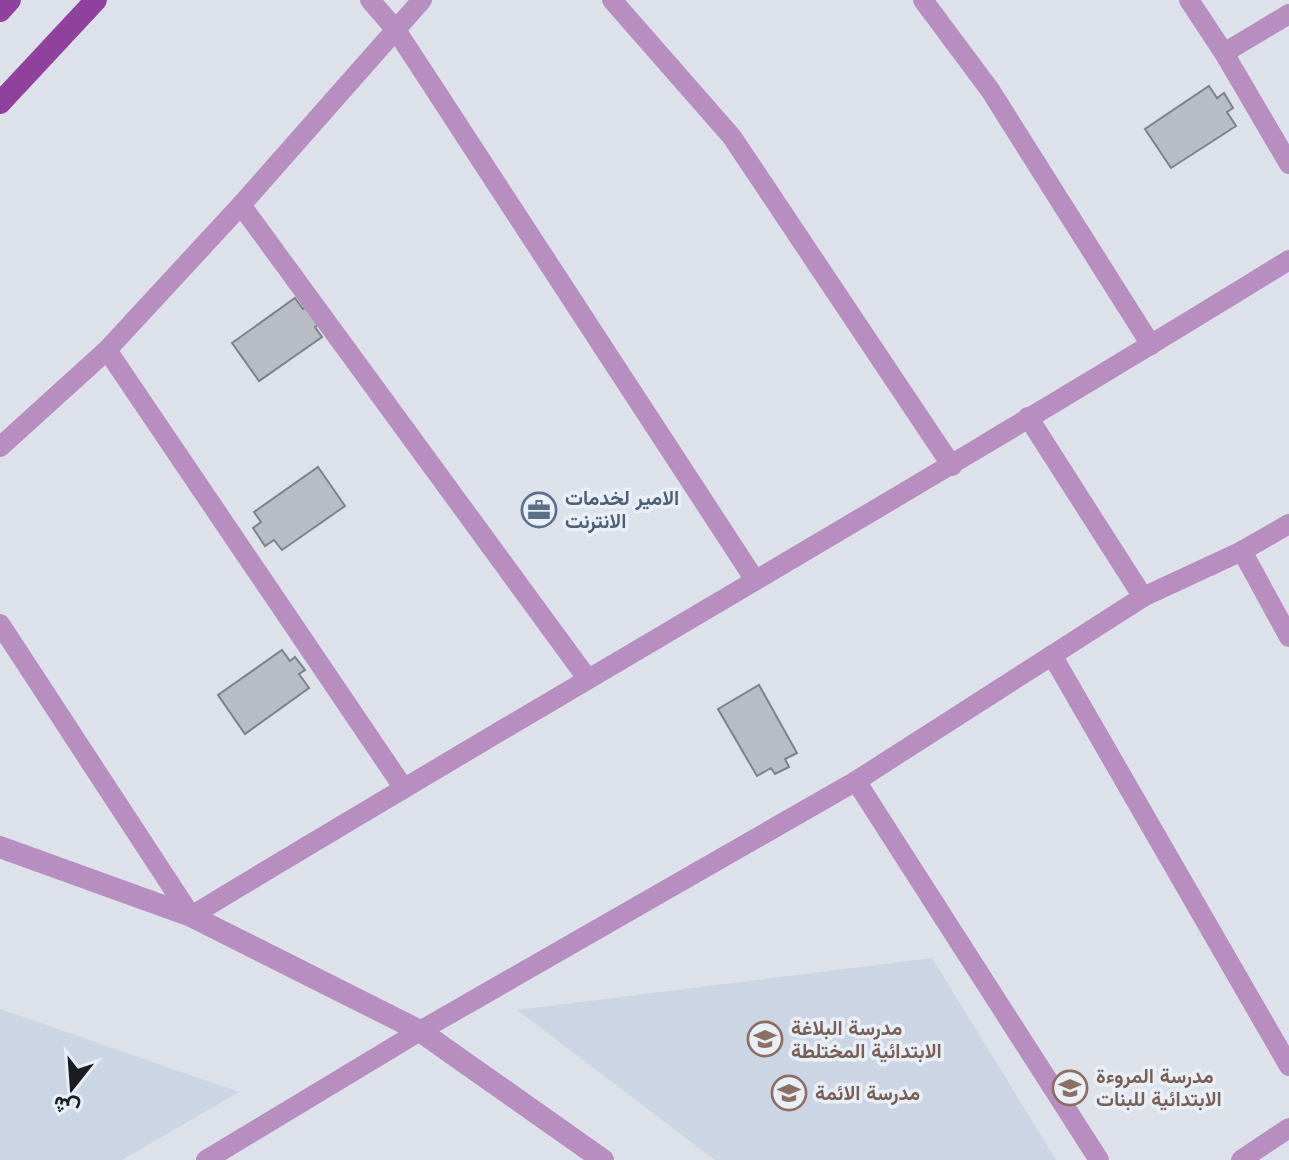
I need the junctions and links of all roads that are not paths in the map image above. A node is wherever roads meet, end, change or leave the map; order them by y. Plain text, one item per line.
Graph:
1 (10, 0) edge
2 (96, 0) edge
3 (370, 0) edge
4 (422, 0) edge
5 (612, 0) edge
6 (923, 0) edge
7 (1189, 0) edge
8 (0, 11) edge
9 (1289, 14) edge
10 (396, 30) junction
11 (1224, 53) junction
12 (0, 103) edge
13 (1289, 164) edge
14 (241, 205) junction
15 (1289, 260) edge
16 (1151, 345) junction
17 (107, 350) junction
18 (1028, 417) junction
19 (0, 447) edge
20 (952, 466) junction
21 (1289, 524) edge
22 (1242, 551) junction
23 (755, 580) junction
24 (1143, 597) junction
25 (0, 624) edge
26 (1289, 637) edge
27 (1052, 655) junction
28 (587, 678) junction
29 (856, 781) junction
30 (403, 787) junction
31 (0, 847) edge
32 (191, 916) junction
33 (420, 1031) junction
34 (1289, 1066) edge
35 (1289, 1128) edge
36 (206, 1160) edge
37 (603, 1160) edge
38 (1099, 1160) edge
39 (1241, 1160) edge

1 - 8 main road
2 - 12 main road
3 - 10 street
4 - 10 street
5 - 20 street
6 - 16 street
7 - 11 street
9 - 11 street
10 - 14 street
10 - 23 street
11 - 13 street
14 - 17 street
14 - 28 street
15 - 16 street
16 - 18 street
17 - 19 street
17 - 30 street
18 - 20 street
18 - 24 street
20 - 23 street
21 - 22 street
22 - 24 street
22 - 26 street
23 - 28 street
24 - 27 street
25 - 32 street
27 - 29 street
27 - 34 street
28 - 30 street
29 - 33 street
29 - 38 street
30 - 32 street
31 - 32 street
32 - 33 street
33 - 36 street
33 - 37 street
35 - 39 street

